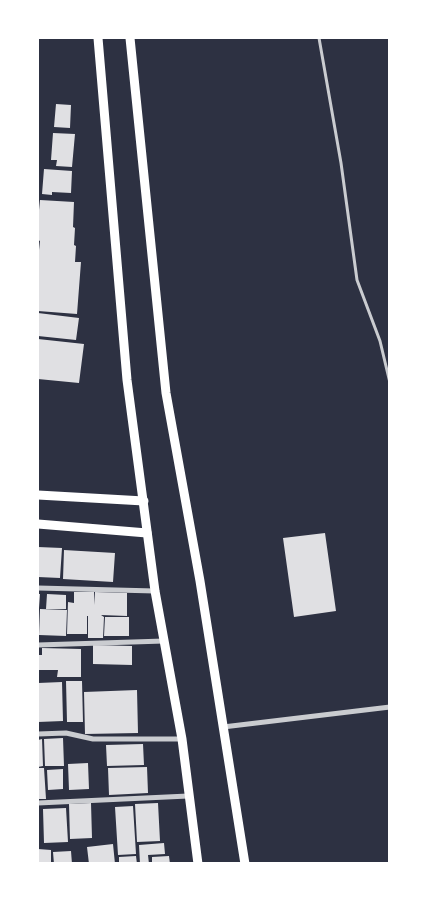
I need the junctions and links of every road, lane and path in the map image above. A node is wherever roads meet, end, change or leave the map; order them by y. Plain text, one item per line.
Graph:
1 (98, 38) edge
2 (130, 38) edge
3 (319, 38) edge
4 (390, 383) edge
5 (38, 495) edge
6 (144, 501) junction
7 (38, 524) edge
8 (147, 533) junction
9 (38, 588) edge
10 (156, 591) junction
11 (166, 641) junction
12 (38, 645) edge
13 (390, 707) edge
14 (223, 728) junction
15 (38, 734) edge
16 (182, 739) junction
17 (188, 796) junction
18 (38, 803) edge
19 (198, 864) edge
20 (245, 864) edge

1 - 6 main road
2 - 14 main road
3 - 4 lane
5 - 6 main road
6 - 8 main road
7 - 8 main road
8 - 10 main road
9 - 10 street
10 - 11 main road
11 - 12 street
11 - 16 main road
13 - 14 street
14 - 20 main road
15 - 16 street
16 - 17 main road
17 - 18 street
17 - 19 main road

